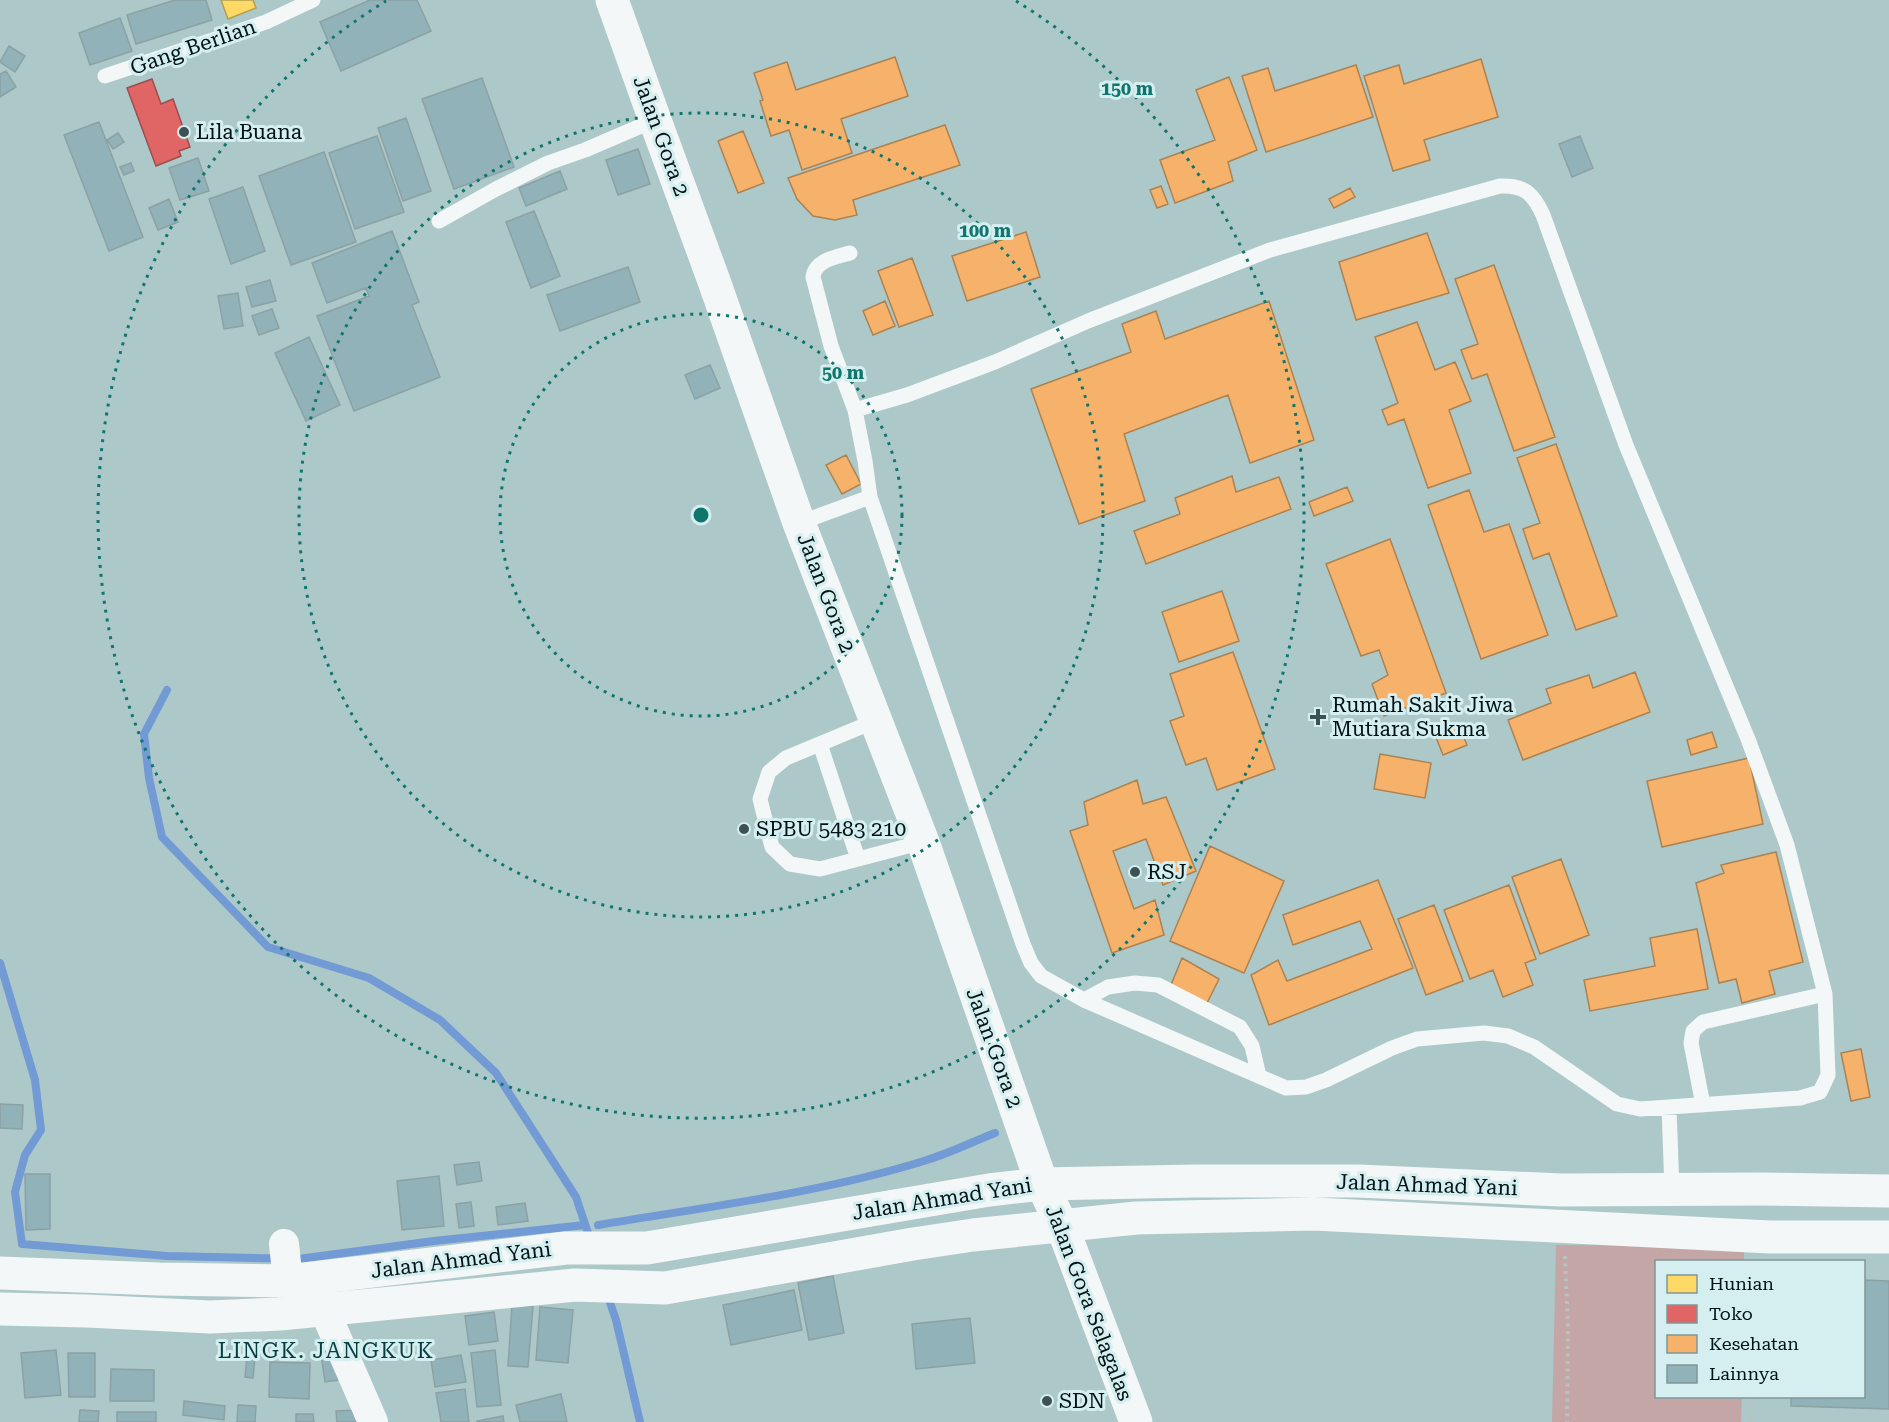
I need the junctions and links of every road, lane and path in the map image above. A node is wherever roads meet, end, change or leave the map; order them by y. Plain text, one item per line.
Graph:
1 (313, 0) edge
2 (612, 0) edge
3 (105, 76) dead end
4 (655, 120) junction
5 (439, 221) dead end
6 (850, 253) dead end
7 (855, 410) junction
8 (870, 497) junction
9 (799, 523) junction
10 (875, 721) junction
11 (820, 744) junction
12 (923, 842) junction
13 (858, 859) junction
14 (1825, 994) junction
15 (1083, 1000) junction
16 (1259, 1076) junction
17 (1703, 1105) junction
18 (1669, 1108) junction
19 (1042, 1184) junction
20 (1672, 1190) junction
21 (1889, 1191) edge
22 (1062, 1226) junction
23 (1566, 1227) junction
24 (1889, 1237) edge
25 (697, 1240) junction
26 (493, 1257) junction
27 (0, 1273) edge
28 (707, 1281) junction
29 (500, 1291) junction
30 (329, 1308) junction
31 (0, 1309) edge
32 (1755, 1398) edge
33 (373, 1422) edge
34 (1136, 1422) edge
35 (1567, 1422) edge
36 (1752, 1422) edge

1 - 3 lane, Gang Berlian
2 - 4 main road, Jalan Gora 2
4 - 5 lane
4 - 9 main road, Jalan Gora 2
6 - 7 lane
7 - 8 lane
7 - 14 lane
8 - 9 lane
8 - 15 lane
9 - 10 main road, Jalan Gora 2
10 - 11 lane
10 - 12 main road, Jalan Gora 2
11 - 13 lane
11 - 13 lane
12 - 13 lane
12 - 19 main road, Jalan Gora 2
14 - 17 lane
14 - 17 lane
15 - 16 lane
15 - 16 lane
16 - 18 lane
17 - 18 lane
18 - 20 lane
19 - 20 main road, Jalan Ahmad Yani
19 - 22 main road, Jalan Gora Selagalas
19 - 25 main road, Jalan Ahmad Yani
20 - 21 main road, Jalan Ahmad Yani
22 - 23 main road
22 - 28 main road
22 - 34 main road, Jalan Gora Selagalas
23 - 24 main road
23 - 35 path
25 - 26 main road, Jalan Ahmad Yani
25 - 28 main road
26 - 27 main road, Jalan Ahmad Yani
26 - 29 main road
28 - 29 main road
29 - 30 main road
30 - 31 main road
30 - 33 street
32 - 36 path

